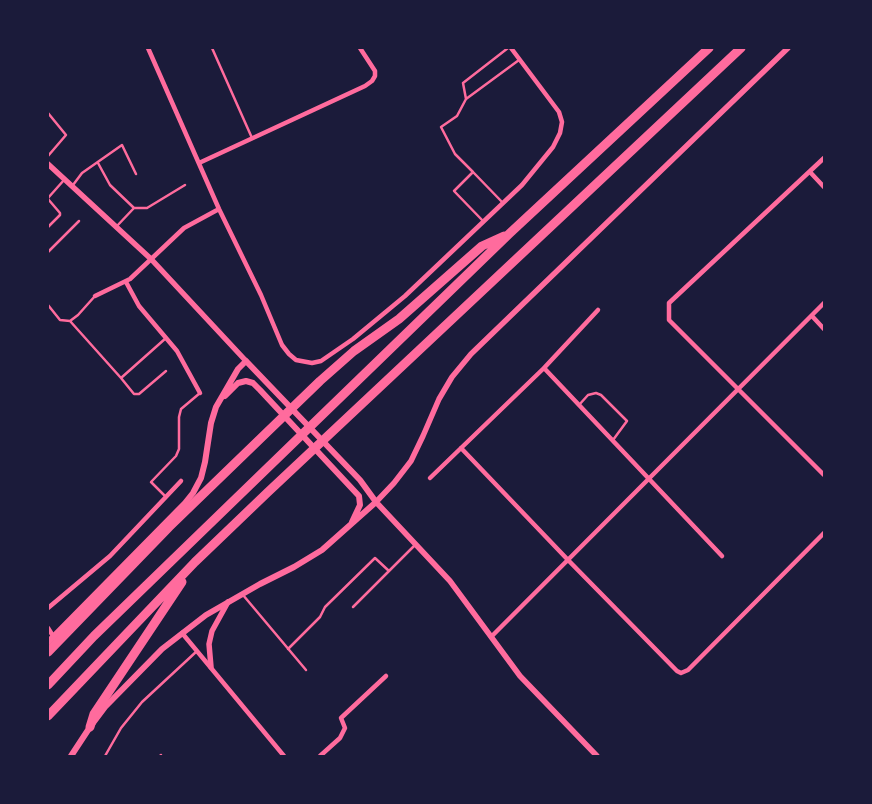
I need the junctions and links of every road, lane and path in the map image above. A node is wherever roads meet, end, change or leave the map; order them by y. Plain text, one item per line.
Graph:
1 (148, 48) edge
2 (212, 48) edge
3 (360, 48) edge
4 (509, 48) edge
5 (709, 48) edge
6 (741, 48) edge
7 (788, 48) edge
8 (520, 60) junction
9 (466, 99) junction
10 (48, 113) edge
11 (50, 117) junction
12 (48, 120) edge
13 (252, 138) junction
14 (48, 156) edge
15 (824, 158) edge
16 (98, 163) junction
17 (199, 163) junction
18 (48, 164) edge
19 (473, 172) junction
20 (810, 172) junction
21 (136, 174) dead end
22 (65, 179) junction
23 (185, 185) dead end
24 (72, 186) junction
25 (824, 186) edge
26 (48, 199) edge
27 (503, 203) junction
28 (134, 208) junction
29 (219, 209) junction
30 (79, 221) dead end
31 (484, 222) junction
32 (48, 227) edge
33 (116, 227) junction
34 (510, 233) junction
35 (48, 252) edge
36 (150, 260) junction
37 (126, 282) junction
38 (95, 296) joint
39 (824, 303) edge
40 (48, 305) edge
41 (598, 310) dead end
42 (812, 316) junction
43 (70, 321) junction
44 (824, 329) edge
45 (166, 338) junction
46 (246, 361) junction
47 (544, 368) junction
48 (166, 371) dead end
49 (120, 378) junction
50 (738, 389) junction
51 (200, 392) joint
52 (579, 405) junction
53 (216, 407) junction
54 (613, 440) junction
55 (461, 448) junction
56 (824, 476) edge
57 (430, 478) dead end
58 (650, 480) junction
59 (181, 481) dead end
60 (166, 497) junction
61 (376, 502) junction
62 (350, 526) junction
63 (824, 533) edge
64 (416, 544) junction
65 (722, 556) dead end
66 (569, 561) junction
67 (196, 562) junction
68 (389, 571) junction
69 (242, 594) junction
70 (228, 602) junction
71 (48, 608) edge
72 (353, 608) dead end
73 (48, 628) edge
74 (182, 632) junction
75 (53, 636) junction
76 (492, 637) junction
77 (48, 642) edge
78 (288, 649) junction
79 (197, 651) junction
80 (48, 652) edge
81 (211, 668) junction
82 (306, 670) dead end
83 (386, 676) dead end
84 (48, 685) edge
85 (48, 716) edge
86 (90, 727) junction
87 (71, 756) edge
88 (105, 756) edge
89 (284, 756) edge
90 (320, 756) edge
91 (597, 756) edge

1 - 17 street
2 - 13 lane
3 - 13 street
4 - 8 street
4 - 9 lane
5 - 34 highway
6 - 67 highway
7 - 61 street
8 - 9 lane
8 - 27 street
9 - 19 lane
10 - 11 lane
11 - 12 lane
11 - 14 lane
13 - 17 street
15 - 20 street
16 - 21 lane
16 - 24 lane
16 - 28 lane
17 - 29 street
18 - 22 street
19 - 27 lane
19 - 31 lane
20 - 25 street
20 - 50 street
22 - 24 street
22 - 26 lane
23 - 28 lane
24 - 33 street
26 - 32 lane
27 - 31 street
28 - 33 lane
29 - 31 street
29 - 36 street
30 - 35 lane
33 - 36 street
34 - 80 highway
34 - 84 highway
36 - 37 street
36 - 46 street
37 - 38 street
37 - 45 street
38 - 43 lane
39 - 42 street
40 - 43 lane
41 - 47 street
42 - 44 street
42 - 50 street
43 - 49 lane
45 - 49 lane
45 - 51 street
46 - 53 main road
46 - 61 main road
47 - 52 street
47 - 55 street
48 - 49 lane
50 - 56 street
50 - 58 street
51 - 60 lane
52 - 54 street
52 - 54 lane
53 - 62 main road
53 - 75 main road
54 - 58 street
55 - 57 street
55 - 66 street
58 - 65 street
58 - 66 street
59 - 60 street
60 - 71 street
61 - 62 main road
61 - 64 street
62 - 69 main road
63 - 66 street
64 - 68 lane
64 - 76 street
66 - 76 street
67 - 85 highway
67 - 86 highway
68 - 72 lane
68 - 78 lane
69 - 70 main road
69 - 78 lane
70 - 74 main road
70 - 81 street
73 - 75 street
74 - 79 street
74 - 86 main road
75 - 77 main road
76 - 91 street
78 - 82 lane
79 - 81 street
79 - 88 lane
81 - 89 street
83 - 90 street
86 - 87 main road

